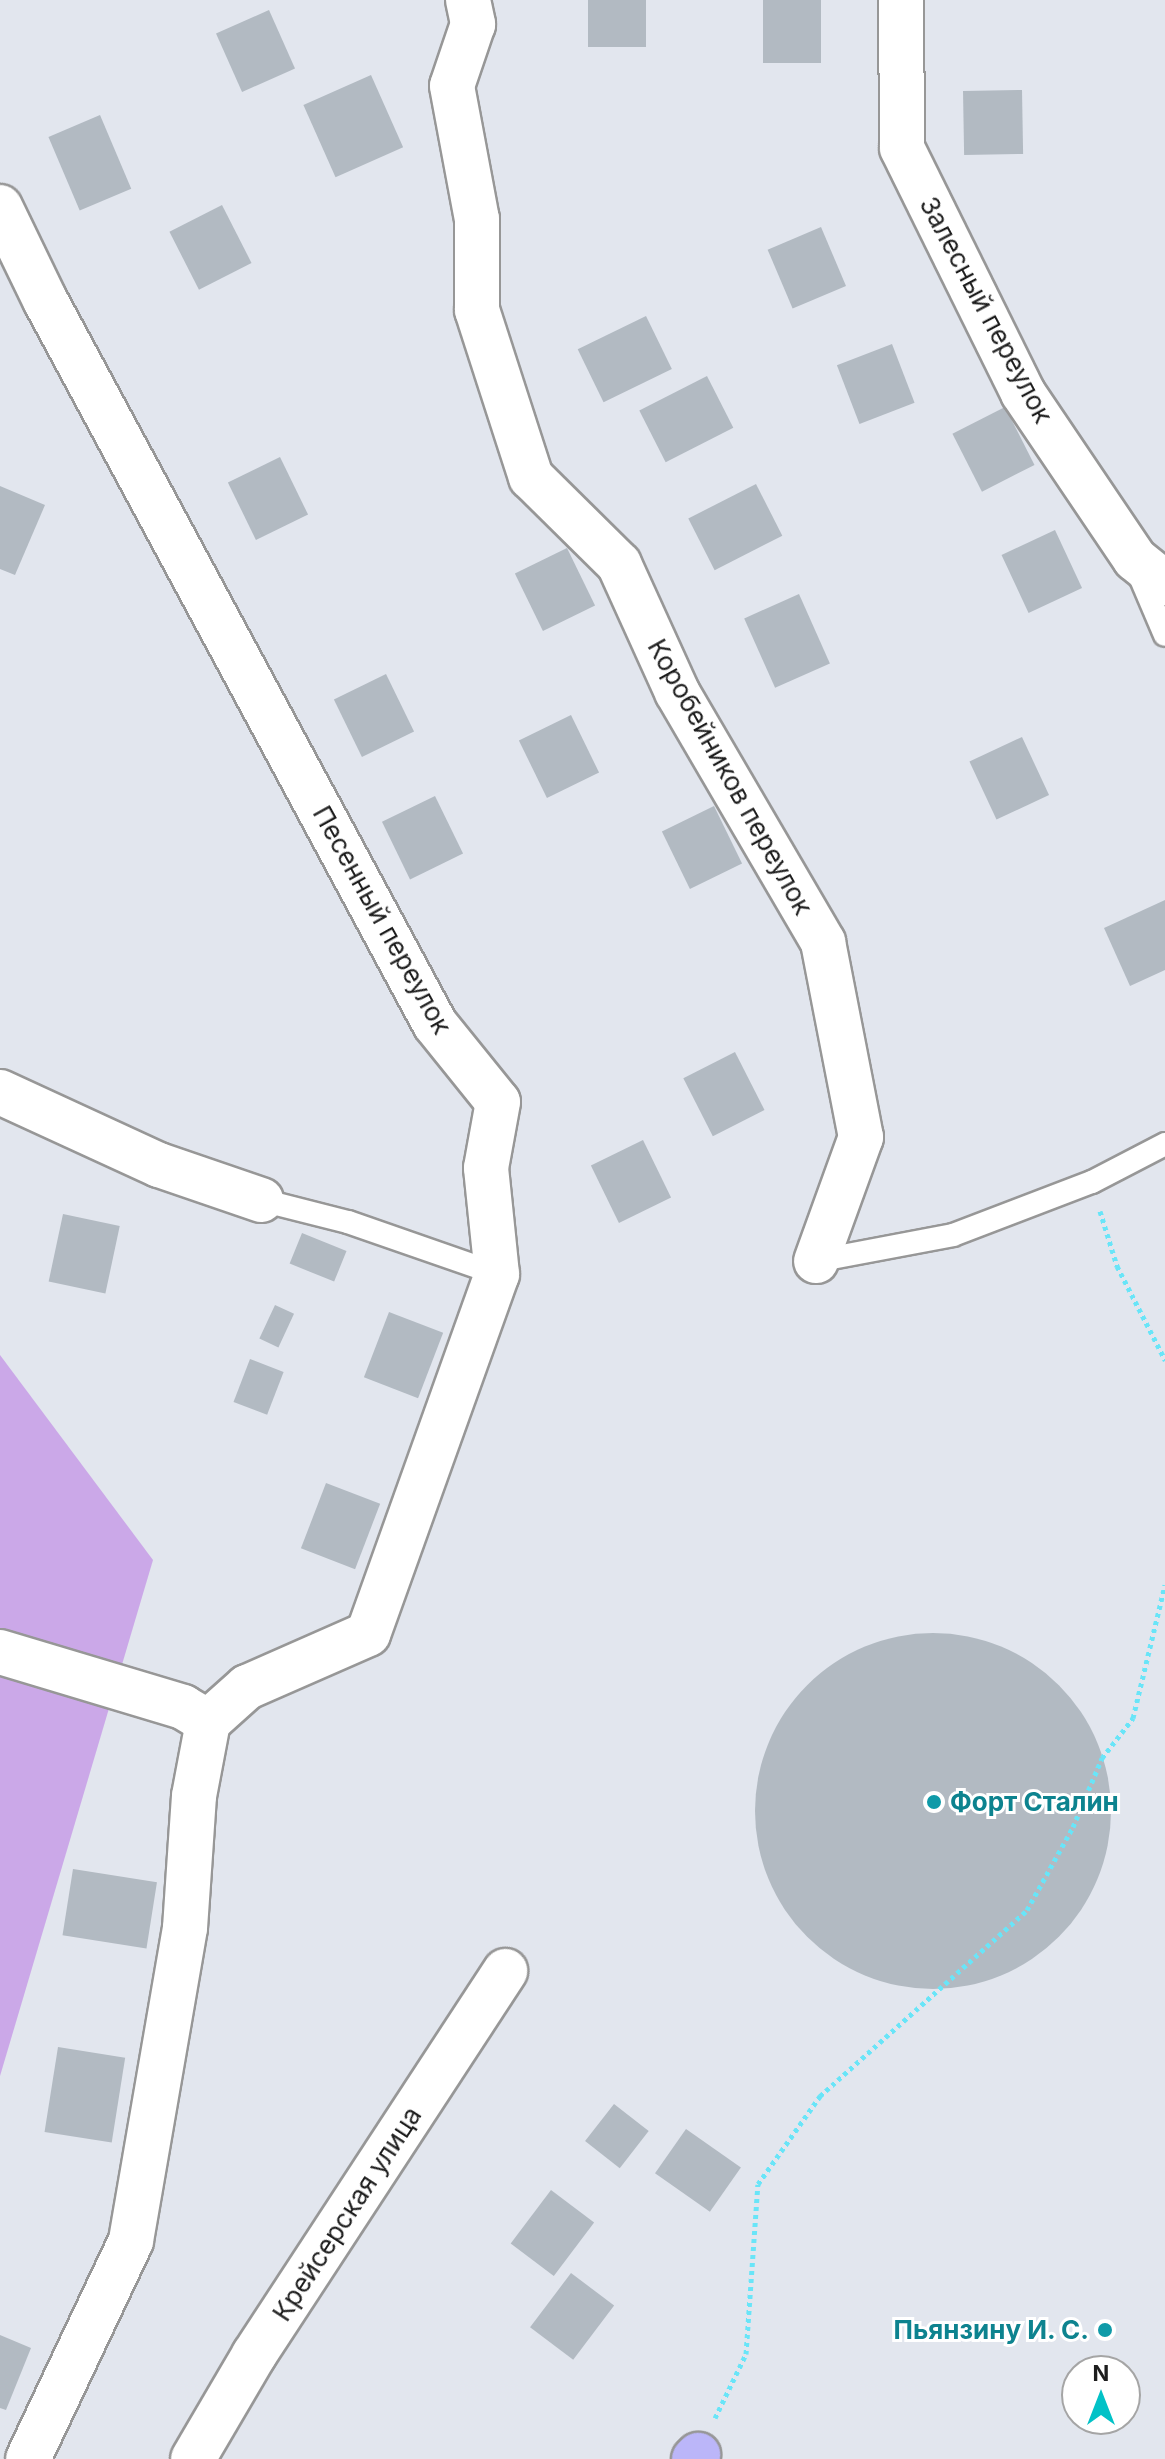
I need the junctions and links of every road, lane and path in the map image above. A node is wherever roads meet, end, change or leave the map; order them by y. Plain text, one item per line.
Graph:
1 (468, 0) edge
2 (901, 0) edge
3 (0, 207) edge
4 (0, 290) edge
5 (45, 300) junction
6 (1130, 551) junction
7 (1165, 583) edge
8 (1165, 635) edge
9 (0, 1092) edge
10 (1165, 1144) edge
11 (1092, 1182) junction
12 (261, 1200) joint
13 (816, 1261) joint
14 (497, 1274) junction
15 (1165, 1360) edge
16 (1165, 1585) edge
17 (0, 1652) edge
18 (208, 1722) junction
19 (505, 1971) dead end
20 (696, 2457) edge
21 (28, 2459) edge
22 (193, 2459) edge

1 - 13 street, Коробейников переулок
2 - 6 street, Залесный переулок
3 - 5 street, Песенный переулок
4 - 5 street
5 - 14 street, Песенный переулок
6 - 7 street, Залесный переулок
6 - 8 lane
9 - 12 street
10 - 11 lane
11 - 13 lane
11 - 15 path
12 - 14 lane
14 - 18 street, Песенный переулок
16 - 20 path
17 - 18 street
18 - 21 street
19 - 22 street, Крейсерская улица

